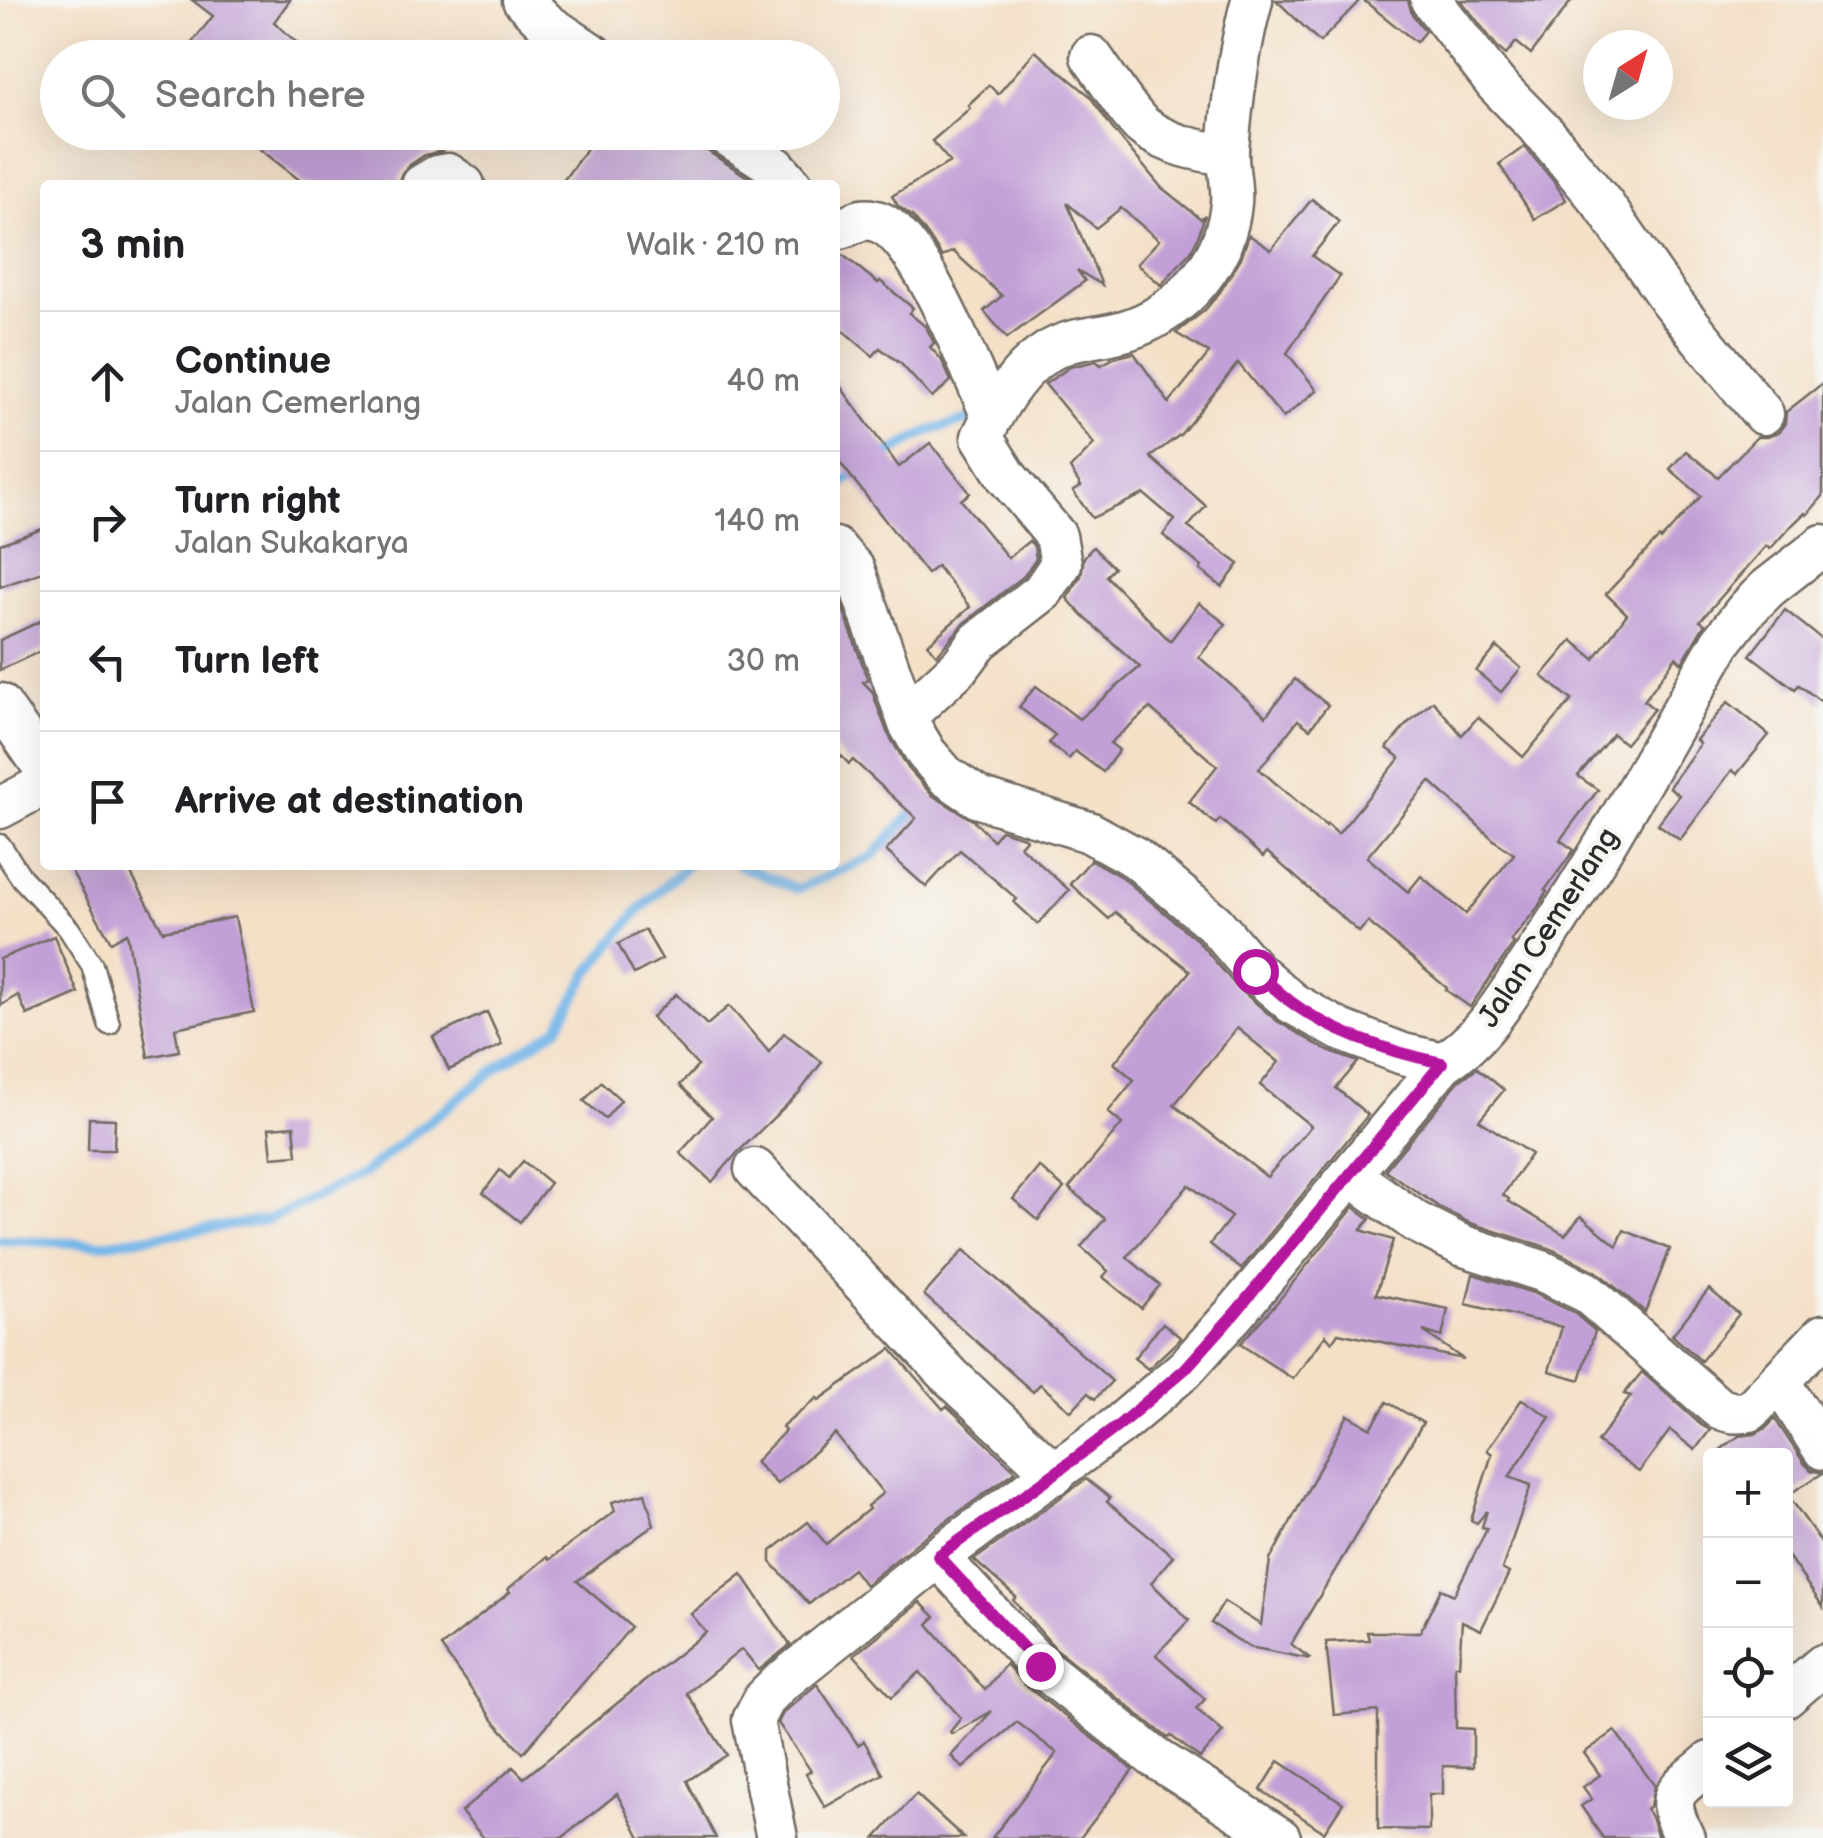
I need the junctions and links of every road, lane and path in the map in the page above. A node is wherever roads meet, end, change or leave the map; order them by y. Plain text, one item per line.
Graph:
1 (523, 0) edge
2 (1252, 0) edge
3 (1431, 0) edge
4 (571, 40) edge
5 (1091, 56) dead end
6 (750, 150) edge
7 (1228, 155) junction
8 (431, 180) edge
9 (457, 180) edge
10 (788, 180) edge
11 (840, 228) edge
12 (1763, 414) dead end
13 (992, 416) junction
14 (1823, 545) edge
15 (840, 553) edge
16 (0, 704) edge
17 (907, 715) junction
18 (40, 762) edge
19 (40, 787) edge
20 (0, 808) edge
21 (0, 845) edge
22 (109, 1024) dead end
23 (1442, 1063) junction
24 (756, 1169) dead end
25 (1350, 1175) junction
26 (1823, 1335) edge
27 (1779, 1381) junction
28 (1823, 1448) edge
29 (1054, 1474) junction
30 (938, 1556) junction
31 (1823, 1665) edge
32 (1793, 1691) edge
33 (1703, 1768) edge
34 (776, 1838) edge
35 (1280, 1838) edge
36 (1684, 1838) edge

1 - 4 street
2 - 7 street
3 - 12 street
5 - 7 street
6 - 10 street
7 - 13 street
8 - 9 street
11 - 13 street
13 - 17 street
14 - 23 street, Jalan Cemerlang
15 - 17 street
16 - 18 street
17 - 23 street
19 - 20 street
21 - 22 lane
23 - 25 street, Jalan Cemerlang
24 - 29 street
25 - 27 street
25 - 29 street, Jalan Cemerlang
26 - 27 street
27 - 28 street
29 - 30 street, Jalan Cemerlang
30 - 34 street, Jalan Cemerlang
30 - 35 street
31 - 32 street
33 - 36 street

